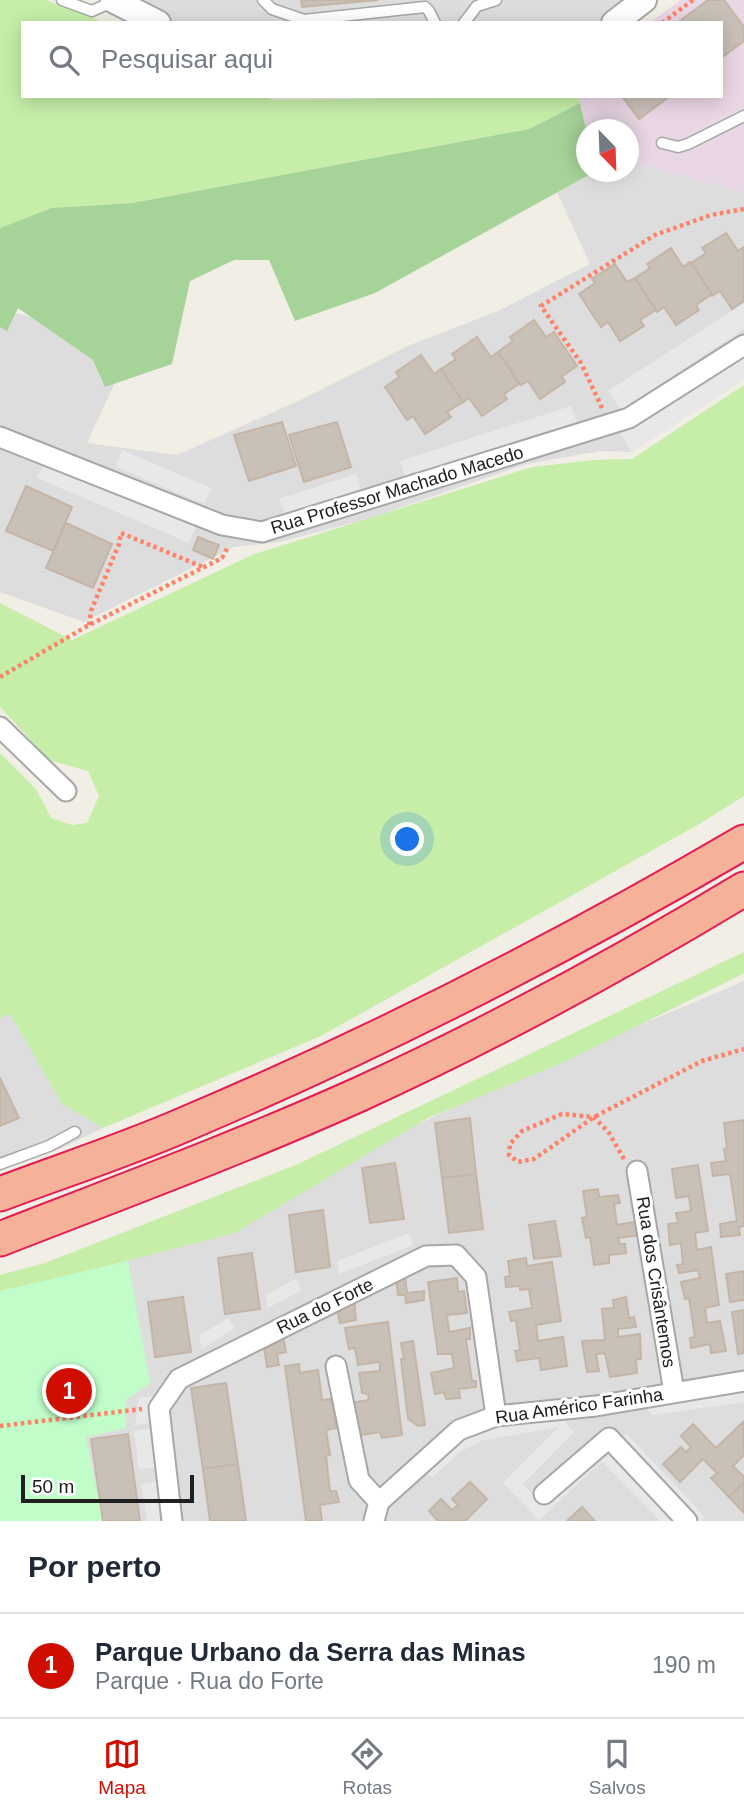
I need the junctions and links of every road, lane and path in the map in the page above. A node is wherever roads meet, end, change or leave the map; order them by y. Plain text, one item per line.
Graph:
1 (62, 0) edge
2 (114, 0) edge
3 (263, 0) edge
4 (496, 0) edge
5 (644, 0) edge
6 (693, 0) edge
7 (154, 21) edge
8 (434, 21) edge
9 (466, 21) edge
10 (617, 21) edge
11 (665, 21) edge
12 (744, 116) edge
13 (662, 143) dead end
14 (744, 209) edge
15 (744, 345) edge
16 (610, 424) junction
17 (0, 438) edge
18 (238, 528) junction
19 (204, 567) junction
20 (89, 625) junction
21 (0, 677) edge
22 (0, 727) edge
23 (66, 791) dead end
24 (744, 842) edge
25 (744, 889) edge
26 (744, 1049) edge
27 (594, 1117) junction
28 (75, 1132) dead end
29 (0, 1164) edge
30 (637, 1171) joint
31 (0, 1194) edge
32 (0, 1239) edge
33 (336, 1366) dead end
34 (744, 1381) edge
35 (674, 1392) junction
36 (596, 1406) junction
37 (159, 1408) junction
38 (496, 1416) junction
39 (0, 1426) edge
40 (609, 1438) junction
41 (544, 1494) dead end
42 (377, 1512) edge
43 (172, 1521) edge
44 (687, 1521) edge

1 - 2 lane
2 - 7 street
3 - 8 lane
4 - 9 lane
5 - 10 street
6 - 11 path
12 - 13 lane
14 - 16 path
15 - 16 street, Rua Professor Machado Macedo
16 - 18 street, Rua Professor Machado Macedo
17 - 18 street, Rua Professor Machado Macedo
18 - 19 path
19 - 20 path
19 - 20 path
20 - 21 path
22 - 23 street
24 - 31 highway
25 - 32 highway
26 - 27 path
27 - 27 path
27 - 30 path
28 - 29 lane
30 - 35 street, Rua dos Crisântemos
33 - 42 street
34 - 35 street, Rua Américo Farinha
35 - 36 street, Rua Américo Farinha
36 - 38 street, Rua Américo Farinha
36 - 40 street
37 - 38 street, Rua do Forte
37 - 39 path
37 - 43 street
38 - 42 street, Rua Américo Farinha
40 - 41 street
40 - 44 street

